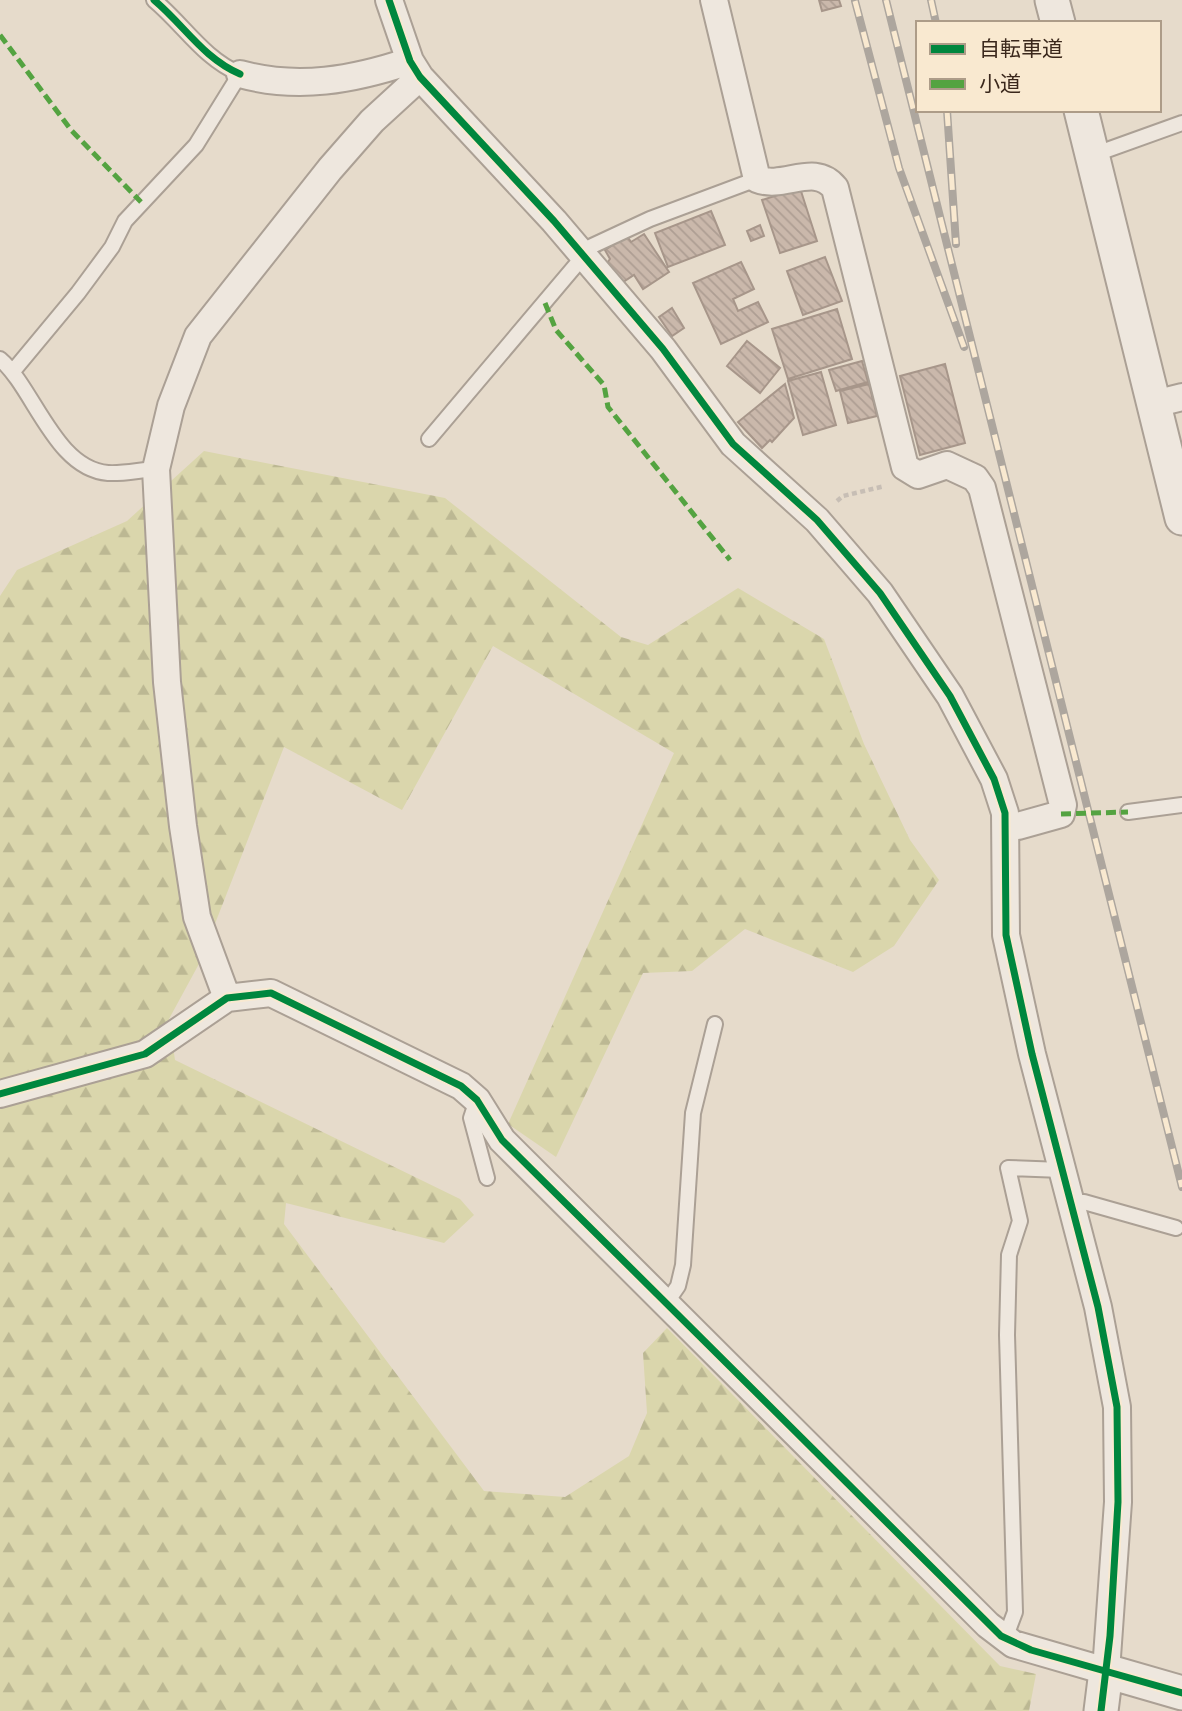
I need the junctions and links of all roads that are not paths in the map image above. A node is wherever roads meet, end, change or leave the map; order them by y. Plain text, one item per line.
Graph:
1 (154, 0) edge
2 (389, 0) edge
3 (714, 0) edge
4 (1052, 0) edge
5 (1057, 21) edge
6 (415, 69) junction
7 (240, 74) junction
8 (1082, 112) edge
9 (1182, 123) edge
10 (1093, 155) junction
11 (757, 180) junction
12 (583, 256) junction
13 (0, 359) edge
14 (13, 370) junction
15 (1168, 400) edge
16 (429, 439) dead end
17 (156, 469) junction
18 (1182, 518) edge
19 (1182, 805) edge
20 (1128, 812) dead end
21 (1006, 826) junction
22 (227, 998) junction
23 (715, 1024) dead end
24 (0, 1094) edge
25 (477, 1100) junction
26 (1062, 1170) junction
27 (487, 1178) dead end
28 (1071, 1202) junction
29 (1176, 1228) dead end
30 (667, 1302) junction
31 (1001, 1636) junction
32 (1106, 1671) junction
33 (1182, 1693) edge
34 (1101, 1711) edge

1 - 7 lane
2 - 6 street
3 - 11 street
4 - 5 street
6 - 7 street
6 - 12 street
6 - 17 street
7 - 14 lane
8 - 10 street
9 - 10 lane
10 - 15 street
11 - 12 lane
11 - 21 street
12 - 16 lane
12 - 21 street
13 - 14 lane
14 - 17 lane
15 - 18 street
17 - 22 street
19 - 20 lane
21 - 26 street
22 - 24 street
22 - 25 street
23 - 30 lane
25 - 27 lane
25 - 30 street
26 - 28 street
26 - 31 lane
28 - 29 lane
28 - 32 street
30 - 31 street
31 - 32 street
32 - 33 street
32 - 34 street

